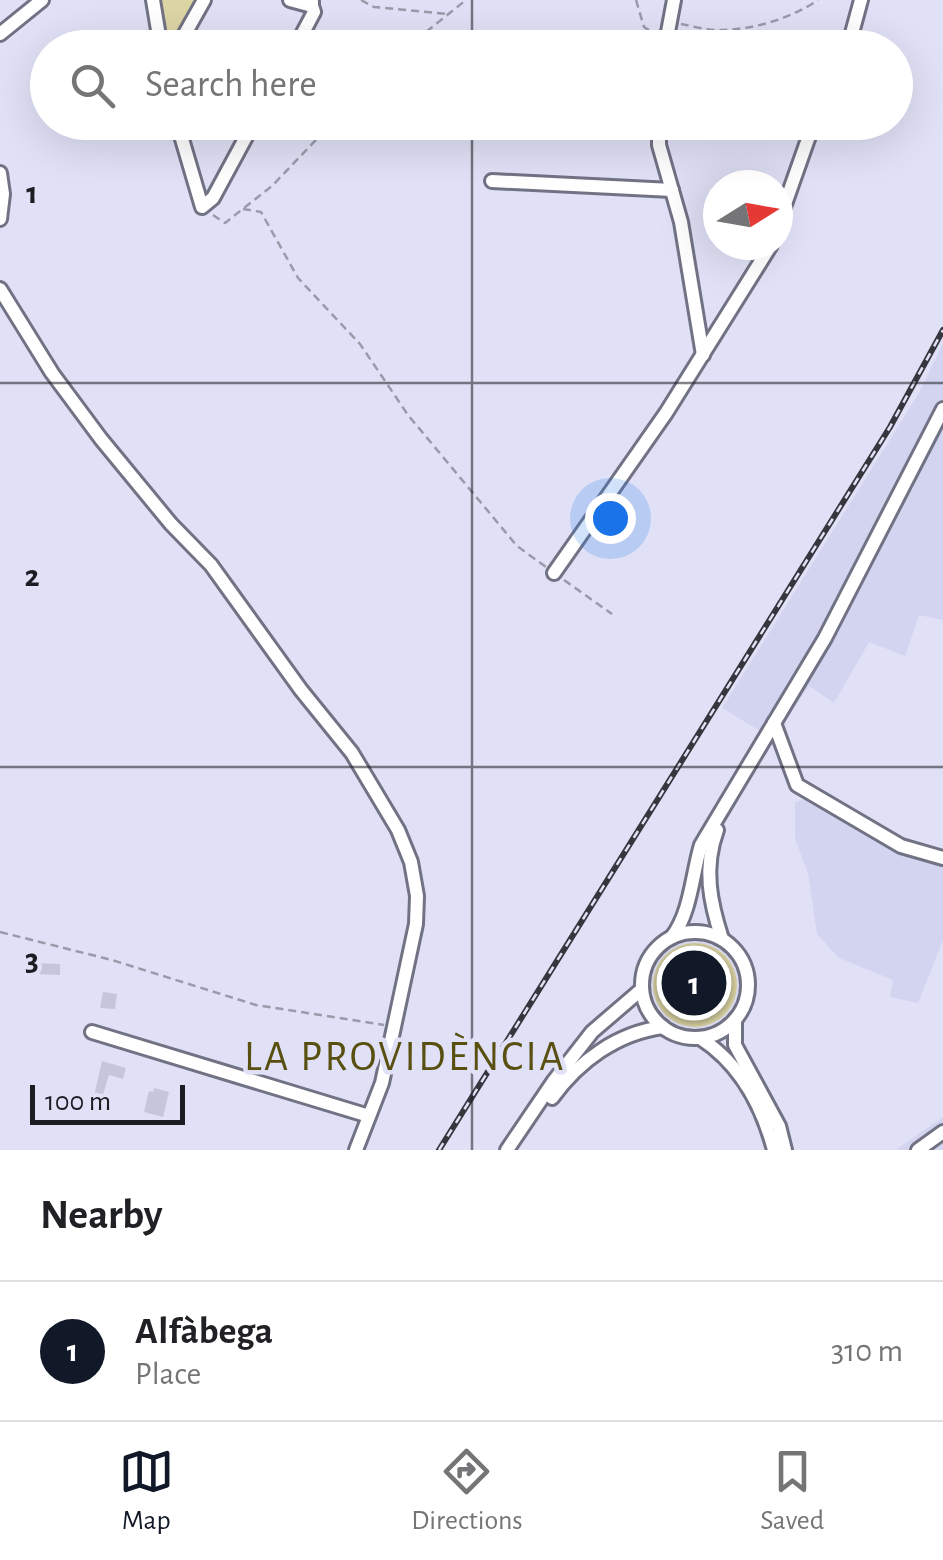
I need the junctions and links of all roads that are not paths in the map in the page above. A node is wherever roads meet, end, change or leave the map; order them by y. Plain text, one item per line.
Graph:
1 (42, 0) edge
2 (153, 0) edge
3 (204, 0) edge
4 (290, 0) edge
5 (674, 0) edge
6 (859, 1) edge
7 (312, 3) edge
8 (157, 30) edge
9 (187, 30) edge
10 (304, 30) edge
11 (668, 30) edge
12 (852, 30) edge
13 (0, 34) edge
14 (182, 140) edge
15 (244, 140) edge
16 (659, 140) edge
17 (808, 140) edge
18 (0, 174) edge
19 (492, 181) dead end
20 (793, 181) edge
21 (672, 190) junction
22 (0, 218) edge
23 (763, 260) edge
24 (0, 289) edge
25 (703, 355) junction
26 (943, 409) edge
27 (554, 573) road end
28 (774, 723) junction
29 (728, 800) junction
30 (943, 858) edge
31 (672, 936) junction
32 (722, 939) junction
33 (642, 989) junction
34 (736, 1019) junction
35 (663, 1028) junction
36 (92, 1032) dead end
37 (700, 1038) junction
38 (370, 1116) junction
39 (943, 1132) edge
40 (356, 1150) edge
41 (508, 1150) edge
42 (518, 1150) edge
43 (774, 1150) edge
44 (785, 1150) edge
45 (918, 1150) edge

1 - 13 street
2 - 8 street
3 - 9 street
4 - 7 street
5 - 11 street
6 - 12 street
7 - 10 street
14 - 15 street
16 - 21 street
17 - 20 street
18 - 22 street
19 - 21 street
21 - 25 street
23 - 25 street
24 - 38 street
25 - 27 street
26 - 28 street
28 - 29 street
28 - 30 street
29 - 31 street
29 - 32 street
31 - 32 street
31 - 33 street
32 - 34 street
33 - 35 street
33 - 41 street
34 - 37 street
34 - 44 street
35 - 37 street
35 - 42 street
36 - 38 street
37 - 43 street
38 - 40 street
39 - 45 street

